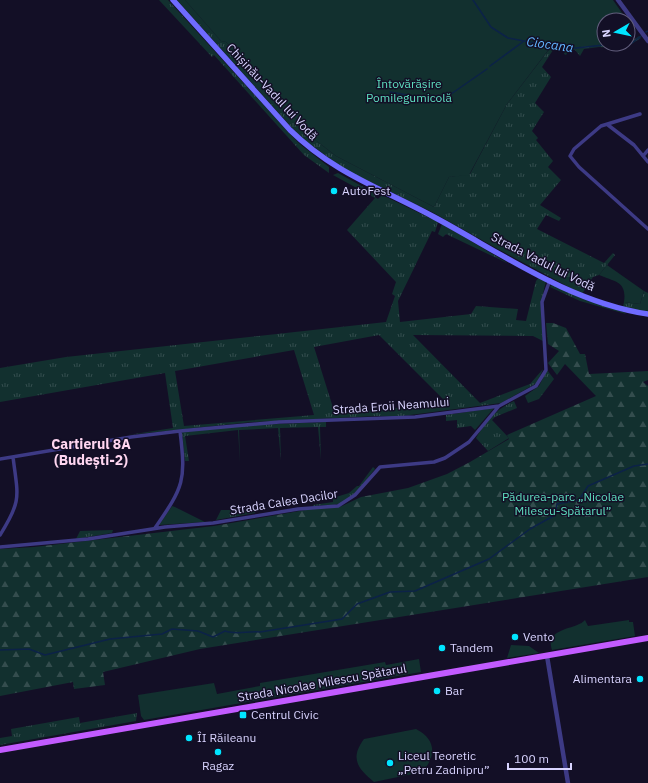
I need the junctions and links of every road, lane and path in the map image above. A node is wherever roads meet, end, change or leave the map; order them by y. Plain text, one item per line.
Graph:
1 (173, 0) edge
2 (618, 0) edge
3 (648, 41) edge
4 (640, 114) dead end
5 (608, 125) junction
6 (648, 150) edge
7 (643, 156) junction
8 (648, 162) edge
9 (432, 216) joint
10 (648, 229) edge
11 (550, 280) junction
12 (648, 314) edge
13 (499, 406) junction
14 (180, 431) junction
15 (13, 458) junction
16 (0, 460) edge
17 (155, 528) junction
18 (0, 535) edge
19 (0, 547) edge
20 (648, 638) edge
21 (547, 656) junction
22 (0, 750) edge
23 (568, 783) edge

1 - 9 main road, Chișinău-Vadul lui Vodă
2 - 3 street
4 - 5 street
5 - 7 street
5 - 10 street
6 - 7 street
7 - 8 street
9 - 11 main road, Strada Vadul lui Vodă
11 - 12 main road, Strada Vadul lui Vodă
11 - 13 street, Strada Eroii Neamului
13 - 14 street, Strada Eroii Neamului
13 - 17 street, Strada Calea Dacilor
14 - 15 street, Strada Eroii Neamului
14 - 17 street
15 - 16 street, Strada Eroii Neamului
15 - 18 street
17 - 19 street, Strada Calea Dacilor
20 - 21 main road, Strada Nicolae Milescu Spătarul
21 - 22 main road, Strada Nicolae Milescu Spătarul
21 - 23 street

